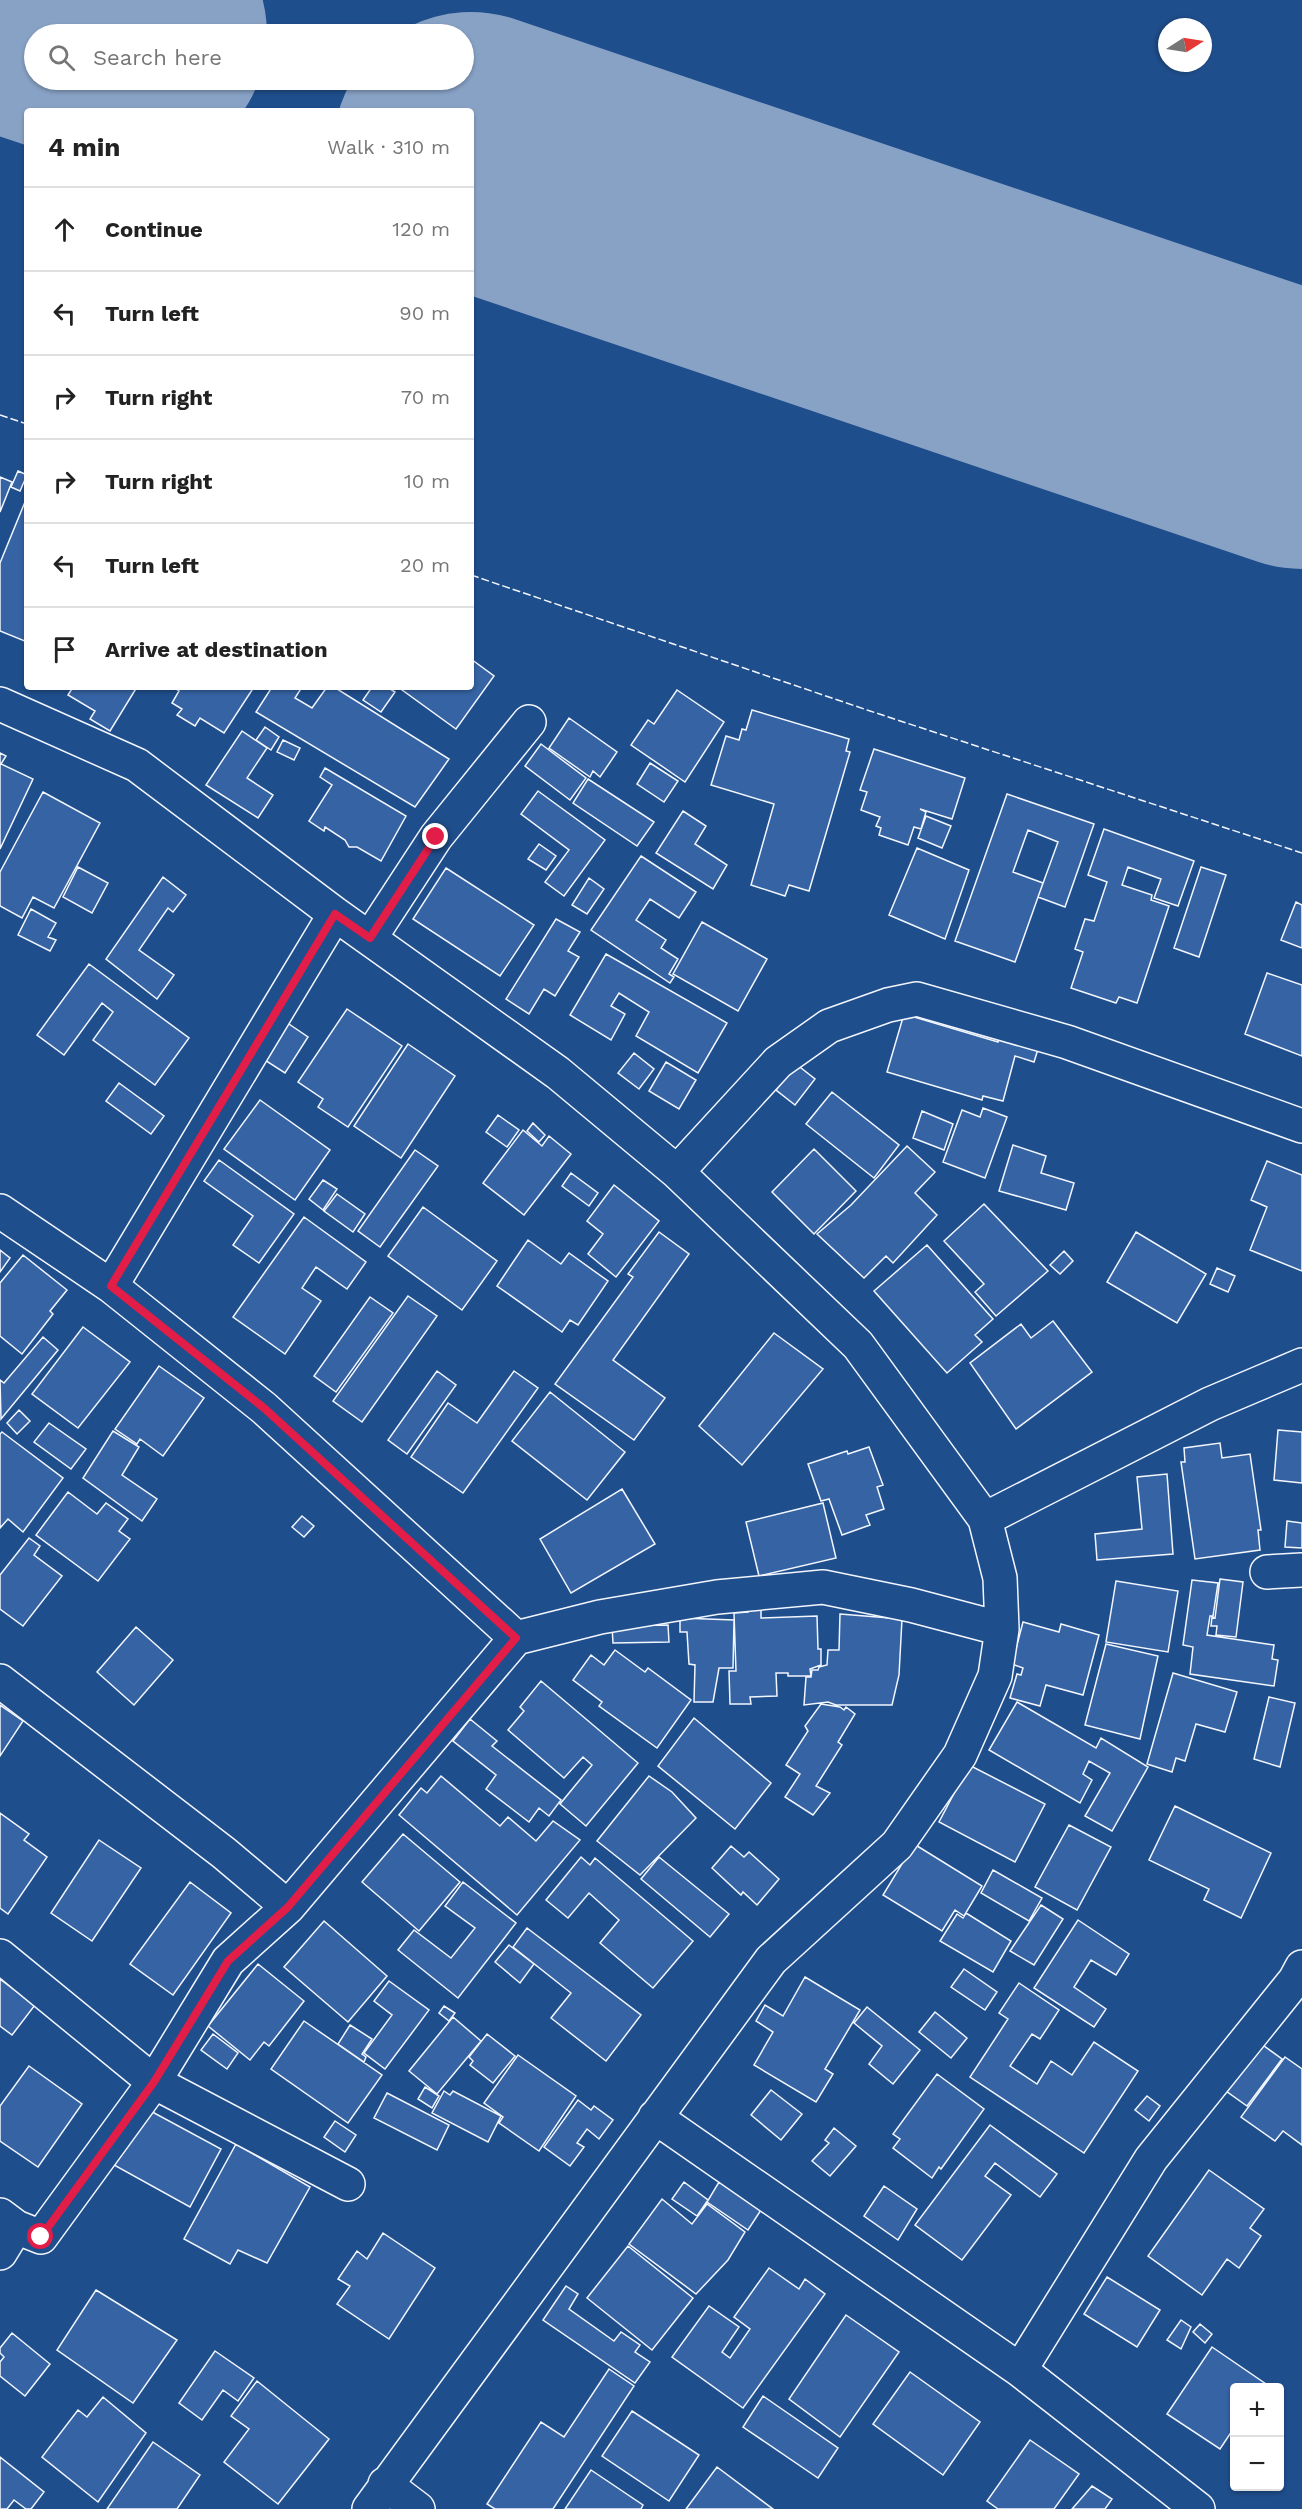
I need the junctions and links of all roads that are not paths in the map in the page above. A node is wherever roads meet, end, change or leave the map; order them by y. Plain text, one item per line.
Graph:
1 (0, 704) edge
2 (529, 723) dead end
3 (335, 914) junction
4 (370, 938) junction
5 (1302, 1126) edge
6 (677, 1172) junction
7 (0, 1211) edge
8 (111, 1286) junction
9 (1302, 1365) edge
10 (985, 1519) junction
11 (1302, 1570) edge
12 (1266, 1572) dead end
13 (1002, 1629) junction
14 (516, 1638) junction
15 (0, 1681) edge
16 (288, 1907) junction
17 (0, 1956) edge
18 (1300, 1977) edge
19 (154, 2082) junction
20 (655, 2117) junction
21 (348, 2184) dead end
22 (6, 2232) edge
23 (1020, 2370) junction
24 (377, 2496) edge
25 (418, 2509) edge
26 (1198, 2509) edge

1 - 3 street
2 - 4 street
3 - 4 street
3 - 8 street
4 - 6 street
5 - 6 street
6 - 10 street
7 - 8 street
8 - 14 street
9 - 10 street
10 - 13 street
11 - 12 street
13 - 14 street
13 - 20 street
14 - 16 street
15 - 16 street
16 - 19 street
17 - 19 street
18 - 23 street
19 - 21 street
19 - 22 street
20 - 23 street
20 - 24 street
23 - 26 street
24 - 25 street

